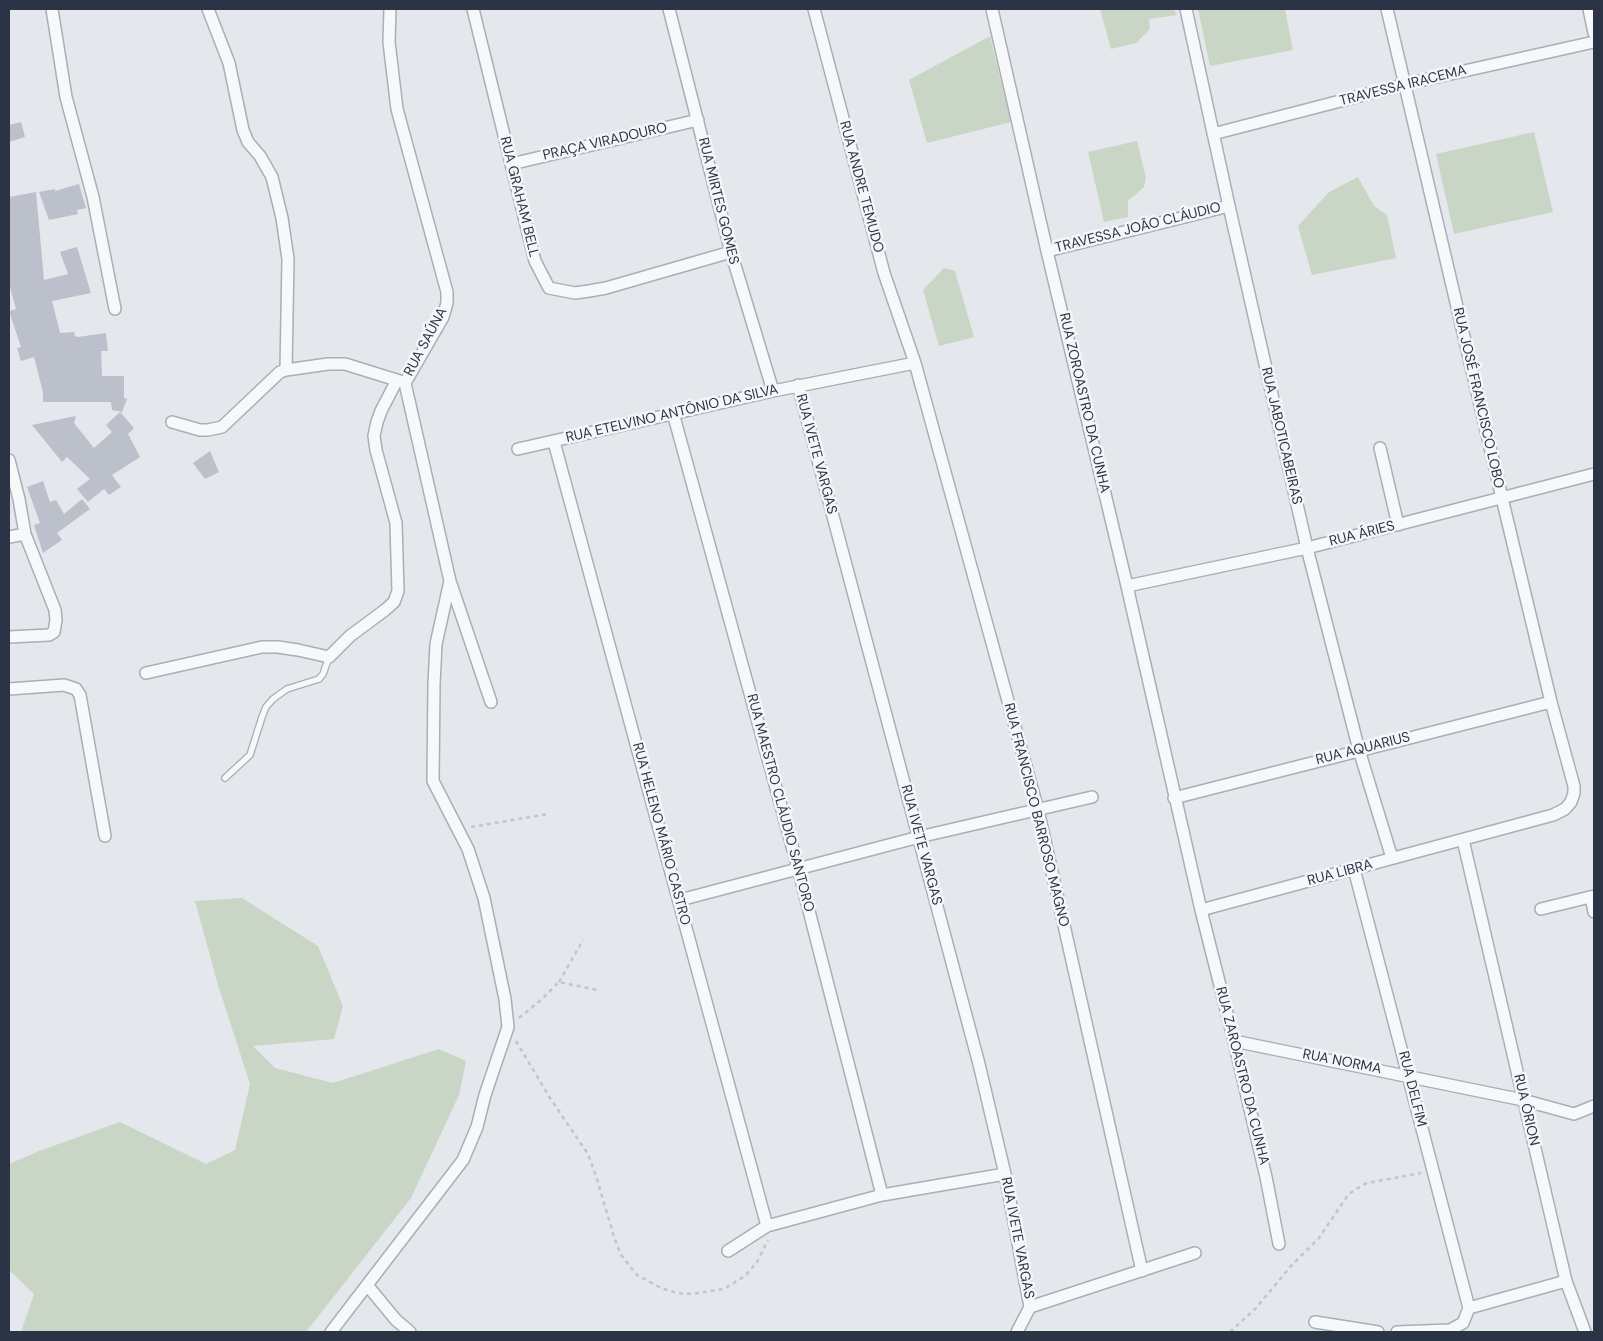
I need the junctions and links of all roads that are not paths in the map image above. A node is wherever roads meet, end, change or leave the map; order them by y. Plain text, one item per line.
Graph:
1 (52, 9) edge
2 (208, 9) edge
3 (390, 9) edge
4 (472, 9) edge
5 (669, 9) edge
6 (814, 9) edge
7 (992, 9) edge
8 (1186, 9) edge
9 (1387, 9) edge
10 (1589, 9) edge
11 (1594, 33) edge
12 (1594, 42) edge
13 (1406, 84) junction
14 (698, 120) junction
15 (1213, 134) junction
16 (511, 164) junction
17 (1228, 206) junction
18 (1047, 250) junction
19 (730, 252) junction
20 (115, 309) dead end
21 (915, 363) junction
22 (286, 370) junction
23 (401, 381) junction
24 (798, 386) junction
25 (773, 391) junction
26 (673, 413) junction
27 (172, 422) dead end
28 (554, 442) junction
29 (1380, 448) dead end
30 (518, 449) dead end
31 (9, 460) edge
32 (1594, 474) edge
33 (1502, 498) junction
34 (1398, 525) junction
35 (25, 534) junction
36 (9, 537) edge
37 (1307, 548) junction
38 (450, 581) junction
39 (1128, 586) junction
40 (9, 637) edge
41 (329, 657) junction
42 (146, 673) dead end
43 (9, 689) edge
44 (491, 702) dead end
45 (1551, 702) junction
46 (1359, 750) junction
47 (225, 778) dead end
48 (1574, 786) joint
49 (1092, 797) dead end
50 (1174, 798) junction
51 (1038, 810) junction
52 (105, 836) dead end
53 (920, 837) junction
54 (1463, 840) junction
55 (1392, 858) junction
56 (798, 868) junction
57 (1354, 869) junction
58 (1592, 897) edge
59 (680, 900) junction
60 (1541, 909) dead end
61 (1201, 910) junction
62 (1594, 912) edge
63 (1234, 1041) junction
64 (1409, 1076) junction
65 (1523, 1100) junction
66 (1594, 1106) edge
67 (1005, 1174) junction
68 (882, 1194) junction
69 (767, 1226) junction
70 (1280, 1244) dead end
71 (728, 1251) dead end
72 (1195, 1253) dead end
73 (1142, 1271) junction
74 (1566, 1281) junction
75 (366, 1285) junction
76 (1030, 1307) junction
77 (1469, 1308) junction
78 (1315, 1322) dead end
79 (331, 1332) edge
80 (410, 1332) edge
81 (1017, 1332) edge
82 (1378, 1332) edge
83 (1397, 1332) edge
84 (1585, 1332) edge

1 - 20 street
2 - 22 street
3 - 23 street, RUA SAÚNA
4 - 16 street, RUA GRAHAM BELL
5 - 14 street, RUA MIRTES GOMES
6 - 21 street, RUA ANDRE TEMUDO
7 - 18 street, RUA ZOROASTRO DA CUNHA
8 - 15 street, RUA JABOTICABEIRAS
9 - 13 street, RUA JOSÉ FRANCISCO LOBO
10 - 11 street
12 - 13 street, TRAVESSA IRACEMA
13 - 15 street, TRAVESSA IRACEMA
13 - 33 street, RUA JOSÉ FRANCISCO LOBO
14 - 16 street, PRAÇA VIRADOURO
14 - 19 street, RUA MIRTES GOMES
15 - 17 street, RUA JABOTICABEIRAS
16 - 19 street, RUA GRAHAM BELL
17 - 18 street, TRAVESSA JOÃO CLÁUDIO
17 - 37 street, RUA JABOTICABEIRAS
18 - 39 street, RUA ZOROASTRO DA CUNHA
19 - 25 street, RUA MIRTES GOMES
21 - 24 street, RUA ETELVINO ANTÔNIO DA SILVA
21 - 51 street, RUA FRANCISCO BARROSO MAGNO
22 - 23 street
22 - 27 street
23 - 38 street, RUA SAÚNA
23 - 41 street
24 - 25 street, RUA ETELVINO ANTÔNIO DA SILVA
24 - 53 street, RUA IVETE VARGAS
25 - 26 street, RUA ETELVINO ANTÔNIO DA SILVA
26 - 28 street, RUA ETELVINO ANTÔNIO DA SILVA
26 - 56 street, RUA MAESTRO CLÁUDIO SANTORO
28 - 30 street, RUA ETELVINO ANTÔNIO DA SILVA
28 - 59 street, RUA HELENO MÁRIO CASTRO
29 - 34 street
31 - 35 street
32 - 33 street, RUA ÁRIES
33 - 34 street, RUA ÁRIES
33 - 45 street, RUA JOSÉ FRANCISCO LOBO
34 - 37 street, RUA ÁRIES
35 - 36 street
35 - 40 street
37 - 39 street, RUA ÁRIES
37 - 46 street, RUA JABOTICABEIRAS
38 - 44 street, RUA SAÚNA
38 - 75 street
39 - 50 street, RUA ZOROASTRO DA CUNHA
41 - 42 street
41 - 47 lane
43 - 52 street
45 - 46 street, RUA AQUARIUS
45 - 48 street, RUA JOSÉ FRANCISCO LOBO
46 - 50 street, RUA AQUARIUS
46 - 55 street, RUA JABOTICABEIRAS
48 - 54 street, RUA LIBRA
49 - 51 street
50 - 61 street
51 - 53 street
51 - 73 street, RUA FRANCISCO BARROSO MAGNO
53 - 56 street
53 - 67 street, RUA IVETE VARGAS
54 - 55 street, RUA LIBRA
54 - 65 street, RUA ÓRION
55 - 57 street, RUA LIBRA
56 - 59 street
56 - 68 street, RUA MAESTRO CLÁUDIO SANTORO
57 - 61 street, RUA LIBRA
57 - 64 street, RUA DELFIM
58 - 60 street
58 - 62 street
59 - 69 street, RUA HELENO MÁRIO CASTRO
61 - 63 street, RUA ZAROASTRO DA CUNHA
63 - 64 street, RUA NORMA
63 - 70 street, RUA ZAROASTRO DA CUNHA
64 - 65 street, RUA NORMA
64 - 77 street, RUA DELFIM
65 - 66 street, RUA NORMA
65 - 74 street, RUA ÓRION
67 - 68 street
67 - 76 street, RUA IVETE VARGAS
68 - 69 street
69 - 71 street
72 - 73 street
73 - 76 street
74 - 77 street
74 - 84 street, RUA ÓRION
75 - 79 street
75 - 80 street
76 - 81 street
77 - 83 street
78 - 82 street

